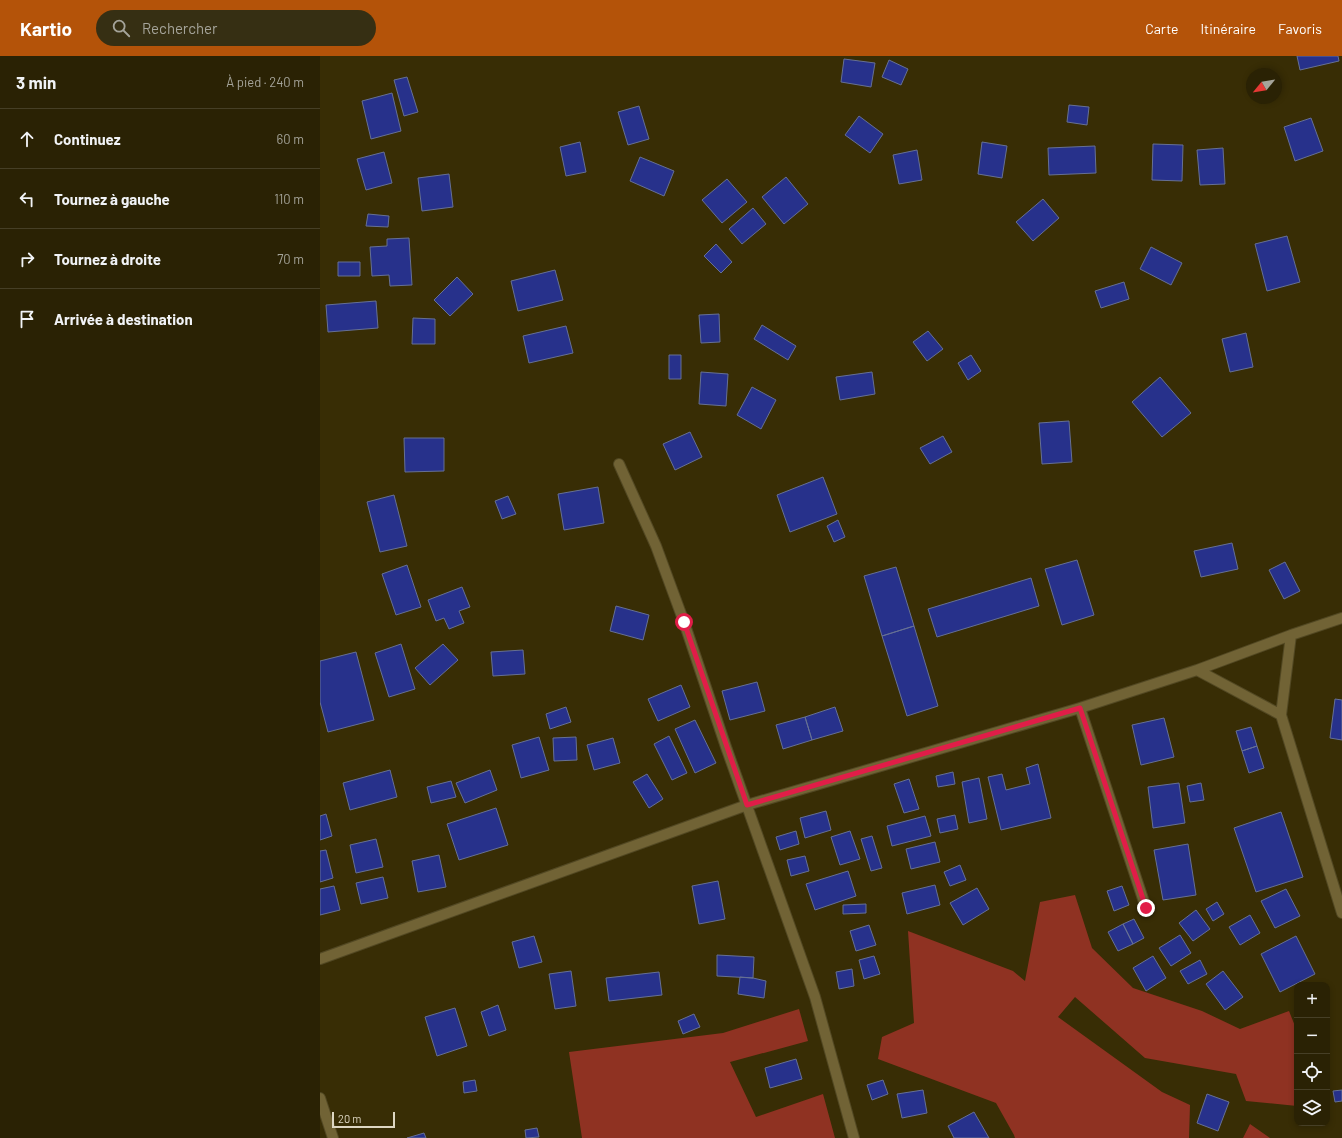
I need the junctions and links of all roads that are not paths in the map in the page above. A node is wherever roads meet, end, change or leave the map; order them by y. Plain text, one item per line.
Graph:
1 (619, 464) dead end
2 (1342, 618) edge
3 (1291, 635) junction
4 (1197, 670) junction
5 (1080, 708) junction
6 (1281, 715) junction
7 (747, 805) junction
8 (1146, 908) dead end
9 (1342, 913) edge
10 (320, 959) edge
11 (320, 1098) edge
12 (333, 1138) edge
13 (854, 1138) edge

1 - 7 street
2 - 3 street
3 - 4 street
3 - 6 street
4 - 5 street
4 - 6 street
5 - 7 street
5 - 8 street
6 - 9 street
7 - 10 street
7 - 13 street
11 - 12 street

